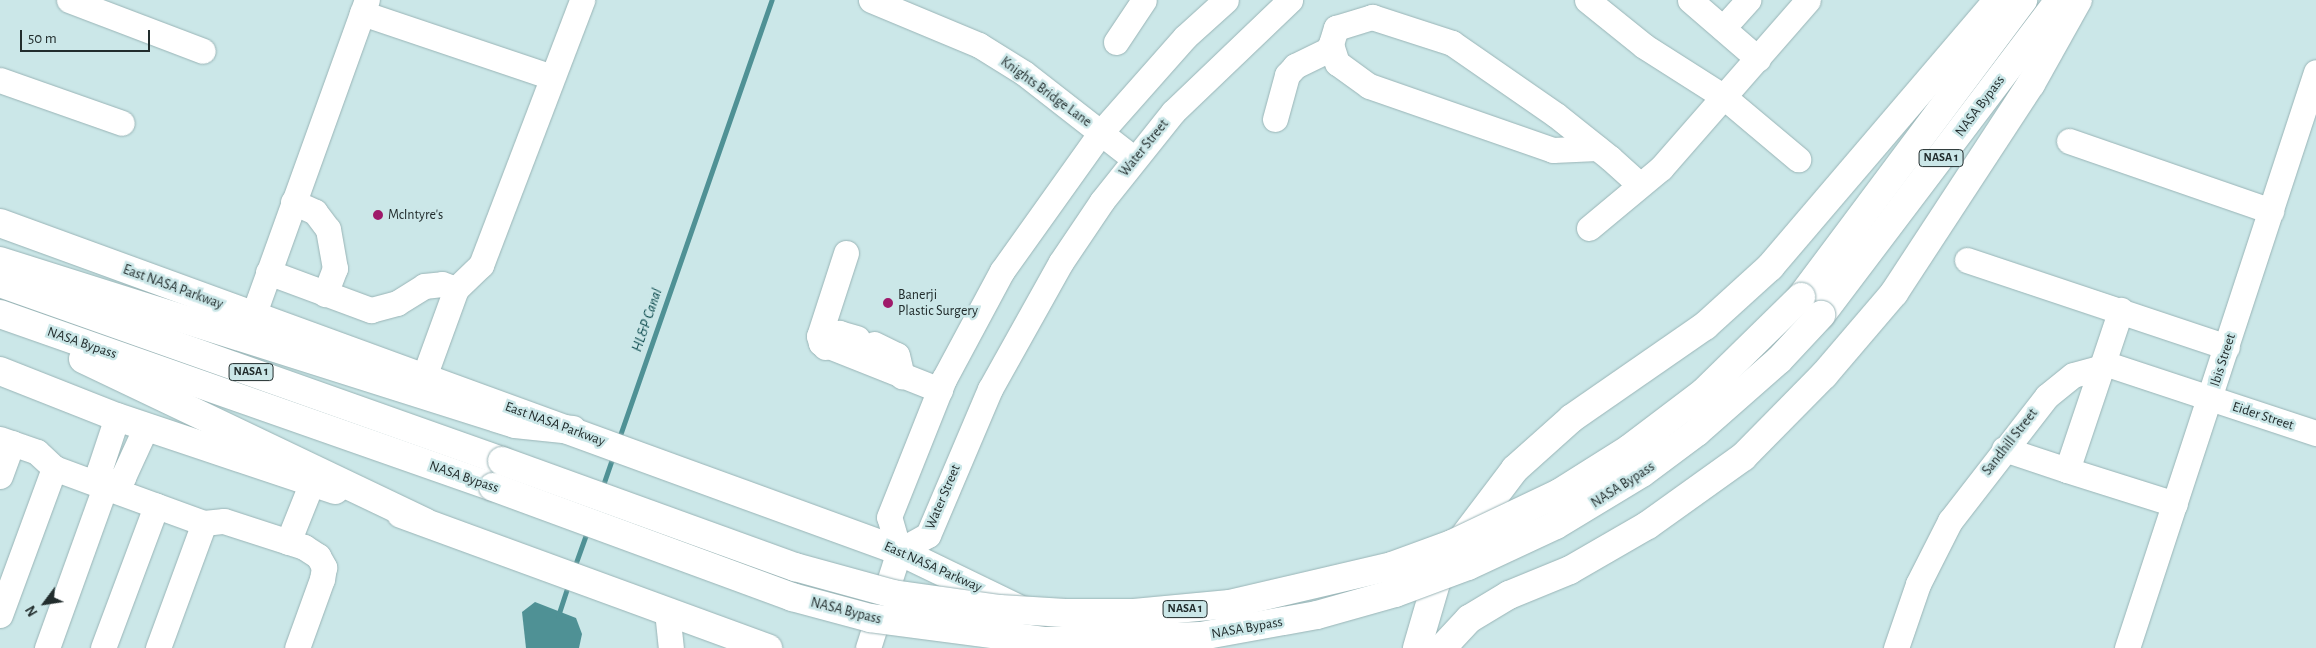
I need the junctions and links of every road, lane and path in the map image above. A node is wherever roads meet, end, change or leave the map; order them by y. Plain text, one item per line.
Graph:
1 (69, 0) edge
2 (582, 0) edge
3 (871, 0) edge
4 (1144, 0) edge
5 (1226, 0) edge
6 (1290, 0) edge
7 (1587, 0) edge
8 (1690, 0) edge
9 (1748, 0) edge
10 (1808, 0) edge
11 (1998, 0) edge
12 (2023, 0) edge
13 (2059, 0) edge
14 (2078, 0) edge
15 (365, 6) edge
16 (1723, 28) junction
17 (1116, 42) dead end
18 (1332, 48) junction
19 (203, 51) dead end
20 (1758, 59) junction
21 (2316, 72) edge
22 (552, 77) junction
23 (0, 80) edge
24 (1724, 97) junction
25 (1275, 119) dead end
26 (122, 123) dead end
27 (1101, 132) junction
28 (2069, 141) dead end
29 (1597, 148) junction
30 (1134, 158) junction
31 (1798, 159) dead end
32 (1640, 185) junction
33 (293, 202) junction
34 (2271, 211) junction
35 (0, 223) edge
36 (1589, 228) dead end
37 (846, 253) dead end
38 (1967, 260) dead end
39 (0, 261) edge
40 (268, 272) junction
41 (0, 283) edge
42 (456, 289) junction
43 (326, 294) junction
44 (1811, 306) junction
45 (2121, 310) junction
46 (0, 314) edge
47 (253, 316) junction
48 (0, 320) edge
49 (825, 347) junction
50 (2227, 347) junction
51 (2102, 366) junction
52 (0, 370) edge
53 (902, 376) junction
54 (424, 377) junction
55 (940, 390) junction
56 (2211, 399) junction
57 (117, 417) junction
58 (146, 427) junction
59 (574, 430) junction
60 (2316, 433) edge
61 (6, 441) edge
62 (2004, 448) junction
63 (54, 468) junction
64 (2068, 470) junction
65 (0, 476) edge
66 (312, 482) junction
67 (105, 487) junction
68 (2175, 504) junction
69 (156, 506) junction
70 (424, 522) junction
71 (204, 523) junction
72 (288, 542) junction
73 (899, 551) junction
74 (667, 611) junction
75 (0, 615) edge
76 (1426, 616) junction
77 (47, 648) edge
78 (102, 648) edge
79 (158, 648) edge
80 (297, 648) edge
81 (671, 648) edge
82 (768, 648) edge
83 (868, 648) edge
84 (1099, 648) edge
85 (1403, 648) edge
86 (1416, 648) edge
87 (1442, 648) edge
88 (1896, 648) edge
89 (2127, 648) edge

1 - 19 street
2 - 22 street
3 - 27 street, Knights Bridge Lane
4 - 17 street
5 - 27 street
6 - 30 street, Water Street
7 - 24 street
8 - 16 street
9 - 16 street
10 - 20 street
11 - 76 main road
12 - 44 main road, NASA Bypass / NASA 1
13 - 44 main road, NASA Bypass / NASA 1
14 - 87 main road
15 - 22 street
15 - 33 street
16 - 20 street
18 - 25 street
18 - 29 street
18 - 29 street
20 - 24 street
21 - 34 street, Ibis Street
22 - 42 street
23 - 26 street
24 - 31 street
24 - 32 street
27 - 30 street, Knights Bridge Lane
27 - 55 street
28 - 34 street
29 - 32 street
30 - 73 street, Water Street
32 - 36 street
33 - 40 street
33 - 43 street
34 - 50 street, Ibis Street
35 - 47 main road, East NASA Parkway
37 - 49 street
38 - 45 street
39 - 59 main road
40 - 43 street
40 - 47 street
41 - 44 main road, NASA Bypass / NASA 1, bridge
42 - 43 street
42 - 54 street
44 - 46 main road, NASA Bypass / NASA 1, bridge
45 - 50 street
45 - 51 street
47 - 54 main road, East NASA Parkway
48 - 70 main road
49 - 53 street
49 - 53 street
50 - 56 street, Ibis Street
51 - 56 street
51 - 62 street, Sandhill Street
51 - 64 street
52 - 57 main road
53 - 55 street
54 - 59 main road, East NASA Parkway
55 - 73 street
56 - 60 street, Eider Street
56 - 68 street, Ibis Street
57 - 58 main road
57 - 67 street
58 - 66 main road
58 - 67 street
59 - 73 main road, East NASA Parkway
61 - 63 street
61 - 65 street
62 - 64 street
62 - 88 street, Sandhill Street
63 - 67 street
63 - 75 street
64 - 68 street
66 - 70 main road
66 - 72 street
67 - 69 street
67 - 77 street
68 - 89 street, Ibis Street
69 - 71 street
69 - 78 street
70 - 74 main road
71 - 72 street
71 - 79 street
72 - 80 street
73 - 83 street
73 - 84 main road, East NASA Parkway
74 - 81 street
74 - 82 main road
76 - 85 main road
76 - 86 main road

